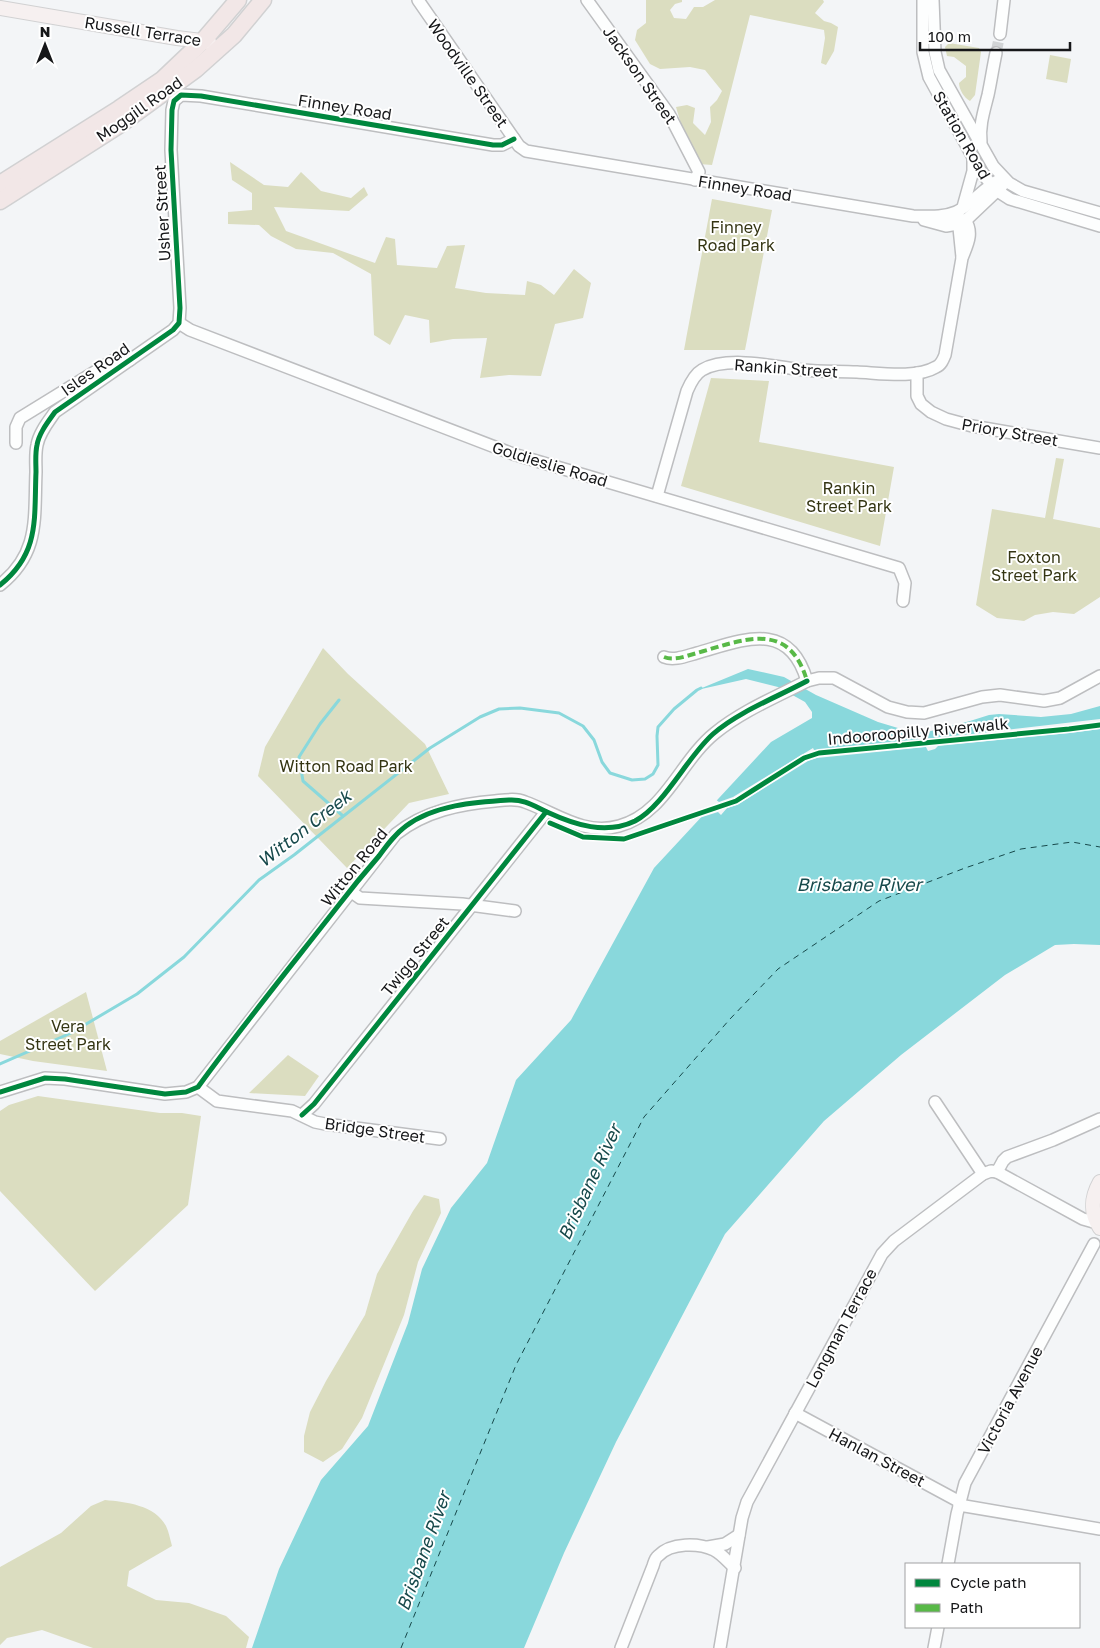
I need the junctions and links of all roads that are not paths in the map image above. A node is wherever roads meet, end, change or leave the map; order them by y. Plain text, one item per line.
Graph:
1 (238, 0) edge
2 (263, 0) edge
3 (418, 0) edge
4 (587, 0) edge
5 (923, 0) edge
6 (933, 0) edge
7 (1004, 0) edge
8 (0, 8) edge
9 (1000, 34) tunnel mouth
10 (203, 42) junction
11 (227, 42) junction
12 (996, 53) tunnel mouth
13 (174, 101) joint
14 (983, 111) junction
15 (953, 119) junction
16 (969, 122) junction
17 (516, 143) junction
18 (982, 147) junction
19 (972, 156) junction
20 (1004, 178) junction
21 (695, 180) junction
22 (0, 184) edge
23 (994, 188) junction
24 (0, 201) edge
25 (1100, 213) edge
26 (913, 216) junction
27 (961, 216) junction
28 (1100, 226) edge
29 (179, 323) junction
30 (130, 360) junction
31 (917, 373) junction
32 (16, 443) dead end
33 (1100, 448) edge
34 (657, 496) junction
35 (0, 584) edge
36 (903, 601) dead end
37 (664, 656) dead end
38 (1100, 676) edge
39 (807, 681) junction
40 (546, 812) junction
41 (350, 891) junction
42 (472, 906) junction
43 (515, 911) dead end
44 (198, 1087) junction
45 (0, 1092) edge
46 (935, 1102) dead end
47 (302, 1114) junction
48 (1100, 1119) edge
49 (440, 1138) dead end
50 (997, 1172) junction
51 (983, 1174) junction
52 (1100, 1182) edge
53 (1098, 1225) edge
54 (1094, 1244) dead end
55 (795, 1413) junction
56 (959, 1503) junction
57 (1100, 1529) edge
58 (739, 1535) junction
59 (704, 1547) junction
60 (948, 1563) edge
61 (734, 1568) junction
62 (938, 1628) edge
63 (621, 1648) edge
64 (720, 1648) edge
65 (934, 1648) edge

1 - 10 highway, Moggill Road
2 - 11 highway, Moggill Road
3 - 17 street, Woodville Street
4 - 21 street, Jackson Street
5 - 15 street, Station Road
6 - 16 street, Station Road
7 - 9 street
8 - 10 main road, Russell Terrace
10 - 11 main road, Russell Terrace
10 - 22 highway, Moggill Road
11 - 24 highway, Moggill Road
12 - 14 street
13 - 17 street, Finney Road
13 - 29 street, Usher Street
14 - 16 street
14 - 18 street
15 - 16 street
15 - 19 street, Station Road
16 - 18 street, Station Road
17 - 21 street, Finney Road
18 - 20 street, Station Road
19 - 23 street, Station Road
19 - 27 street
20 - 23 street
20 - 25 street, Station Road
21 - 26 street, Finney Road
23 - 27 street
23 - 28 street, Station Road
26 - 27 street, Finney Road
26 - 27 street, Finney Road
27 - 31 street
29 - 30 street, Isles Road
29 - 34 street, Goldieslie Road
30 - 32 street, Isles Road
30 - 35 street, Isles Road
31 - 33 street, Priory Street
31 - 34 street, Rankin Street
34 - 36 street, Goldieslie Road
37 - 39 street
38 - 39 street
39 - 40 street, Witton Road
40 - 41 street, Witton Road
40 - 42 street, Twigg Street
41 - 42 street
41 - 44 street, Witton Road
42 - 43 street
42 - 47 street, Twigg Street
44 - 45 street
44 - 47 street, Bridge Street
46 - 51 street
47 - 49 street, Bridge Street
48 - 50 street
50 - 51 street, Longman Terrace
50 - 53 street
51 - 55 street, Longman Terrace
52 - 53 main road
54 - 56 street, Victoria Avenue
55 - 56 street, Hanlan Street
55 - 58 street, Longman Terrace
56 - 57 street, Hanlan Street
56 - 60 street, Victoria Avenue
58 - 59 street
58 - 61 street, Longman Terrace
59 - 61 street
59 - 63 street
61 - 64 street, Longman Terrace
62 - 65 street

